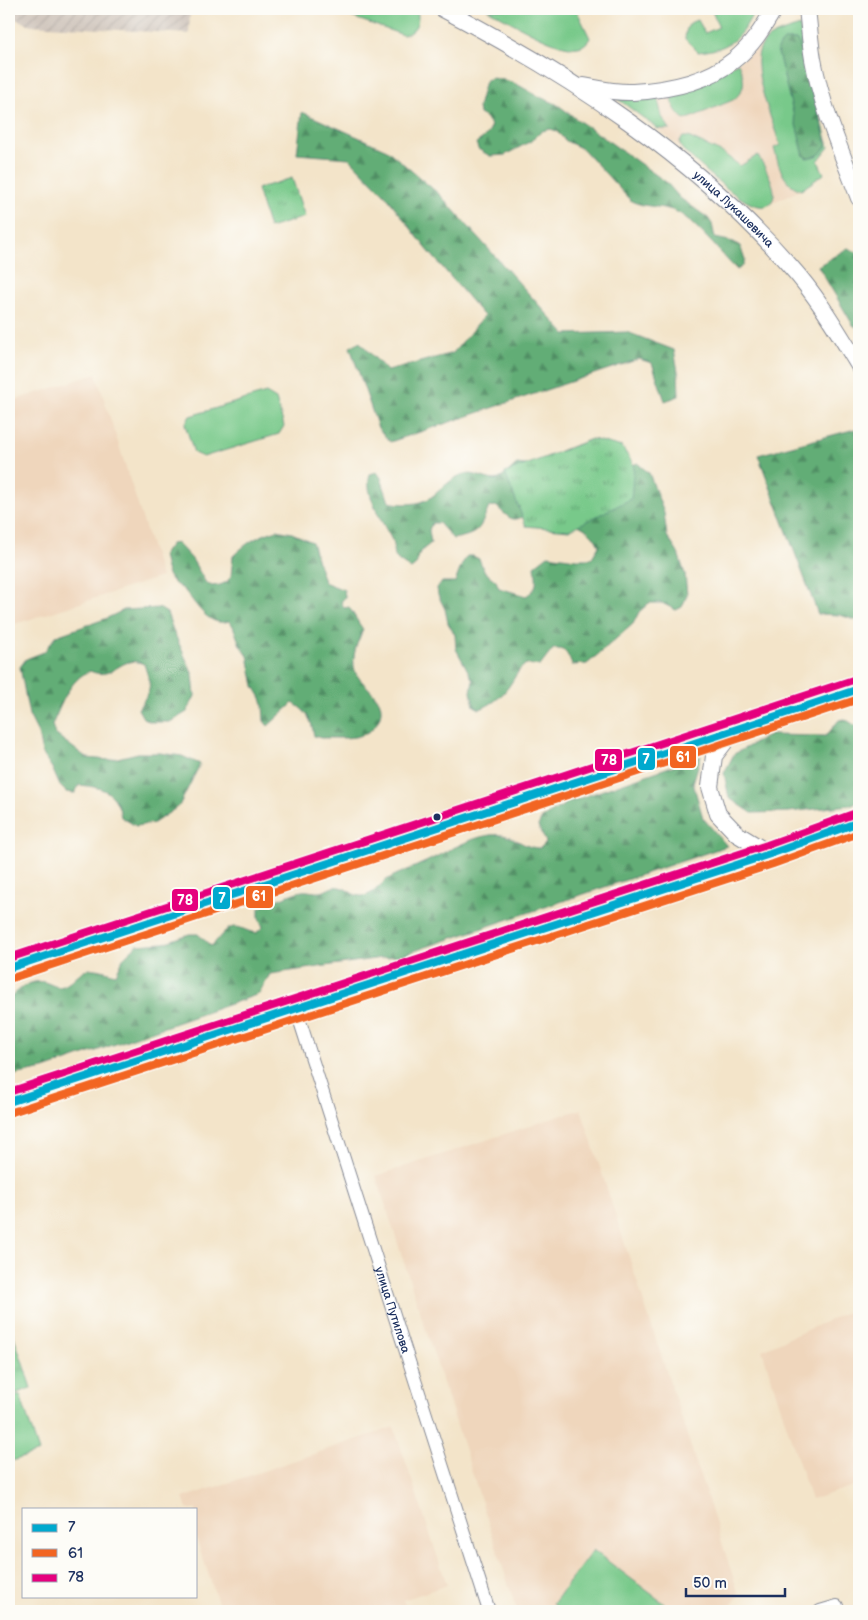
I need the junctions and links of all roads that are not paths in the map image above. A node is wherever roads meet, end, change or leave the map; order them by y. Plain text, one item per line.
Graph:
1 (443, 9) edge
2 (774, 9) edge
3 (807, 9) edge
4 (574, 84) junction
5 (859, 198) edge
6 (859, 366) edge
7 (859, 689) edge
8 (734, 730) junction
9 (859, 822) edge
10 (770, 854) junction
11 (9, 968) edge
12 (296, 1009) junction
13 (9, 1102) edge
14 (837, 1606) dead end
15 (488, 1611) edge
16 (820, 1611) edge

1 - 4 main road, улица Лукашевича
2 - 4 main road
3 - 5 main road
4 - 6 main road, улица Лукашевича
7 - 8 main road
8 - 10 main road
8 - 11 main road
9 - 10 main road
10 - 12 main road
12 - 13 main road
12 - 15 street, улица Путилова
14 - 16 street

